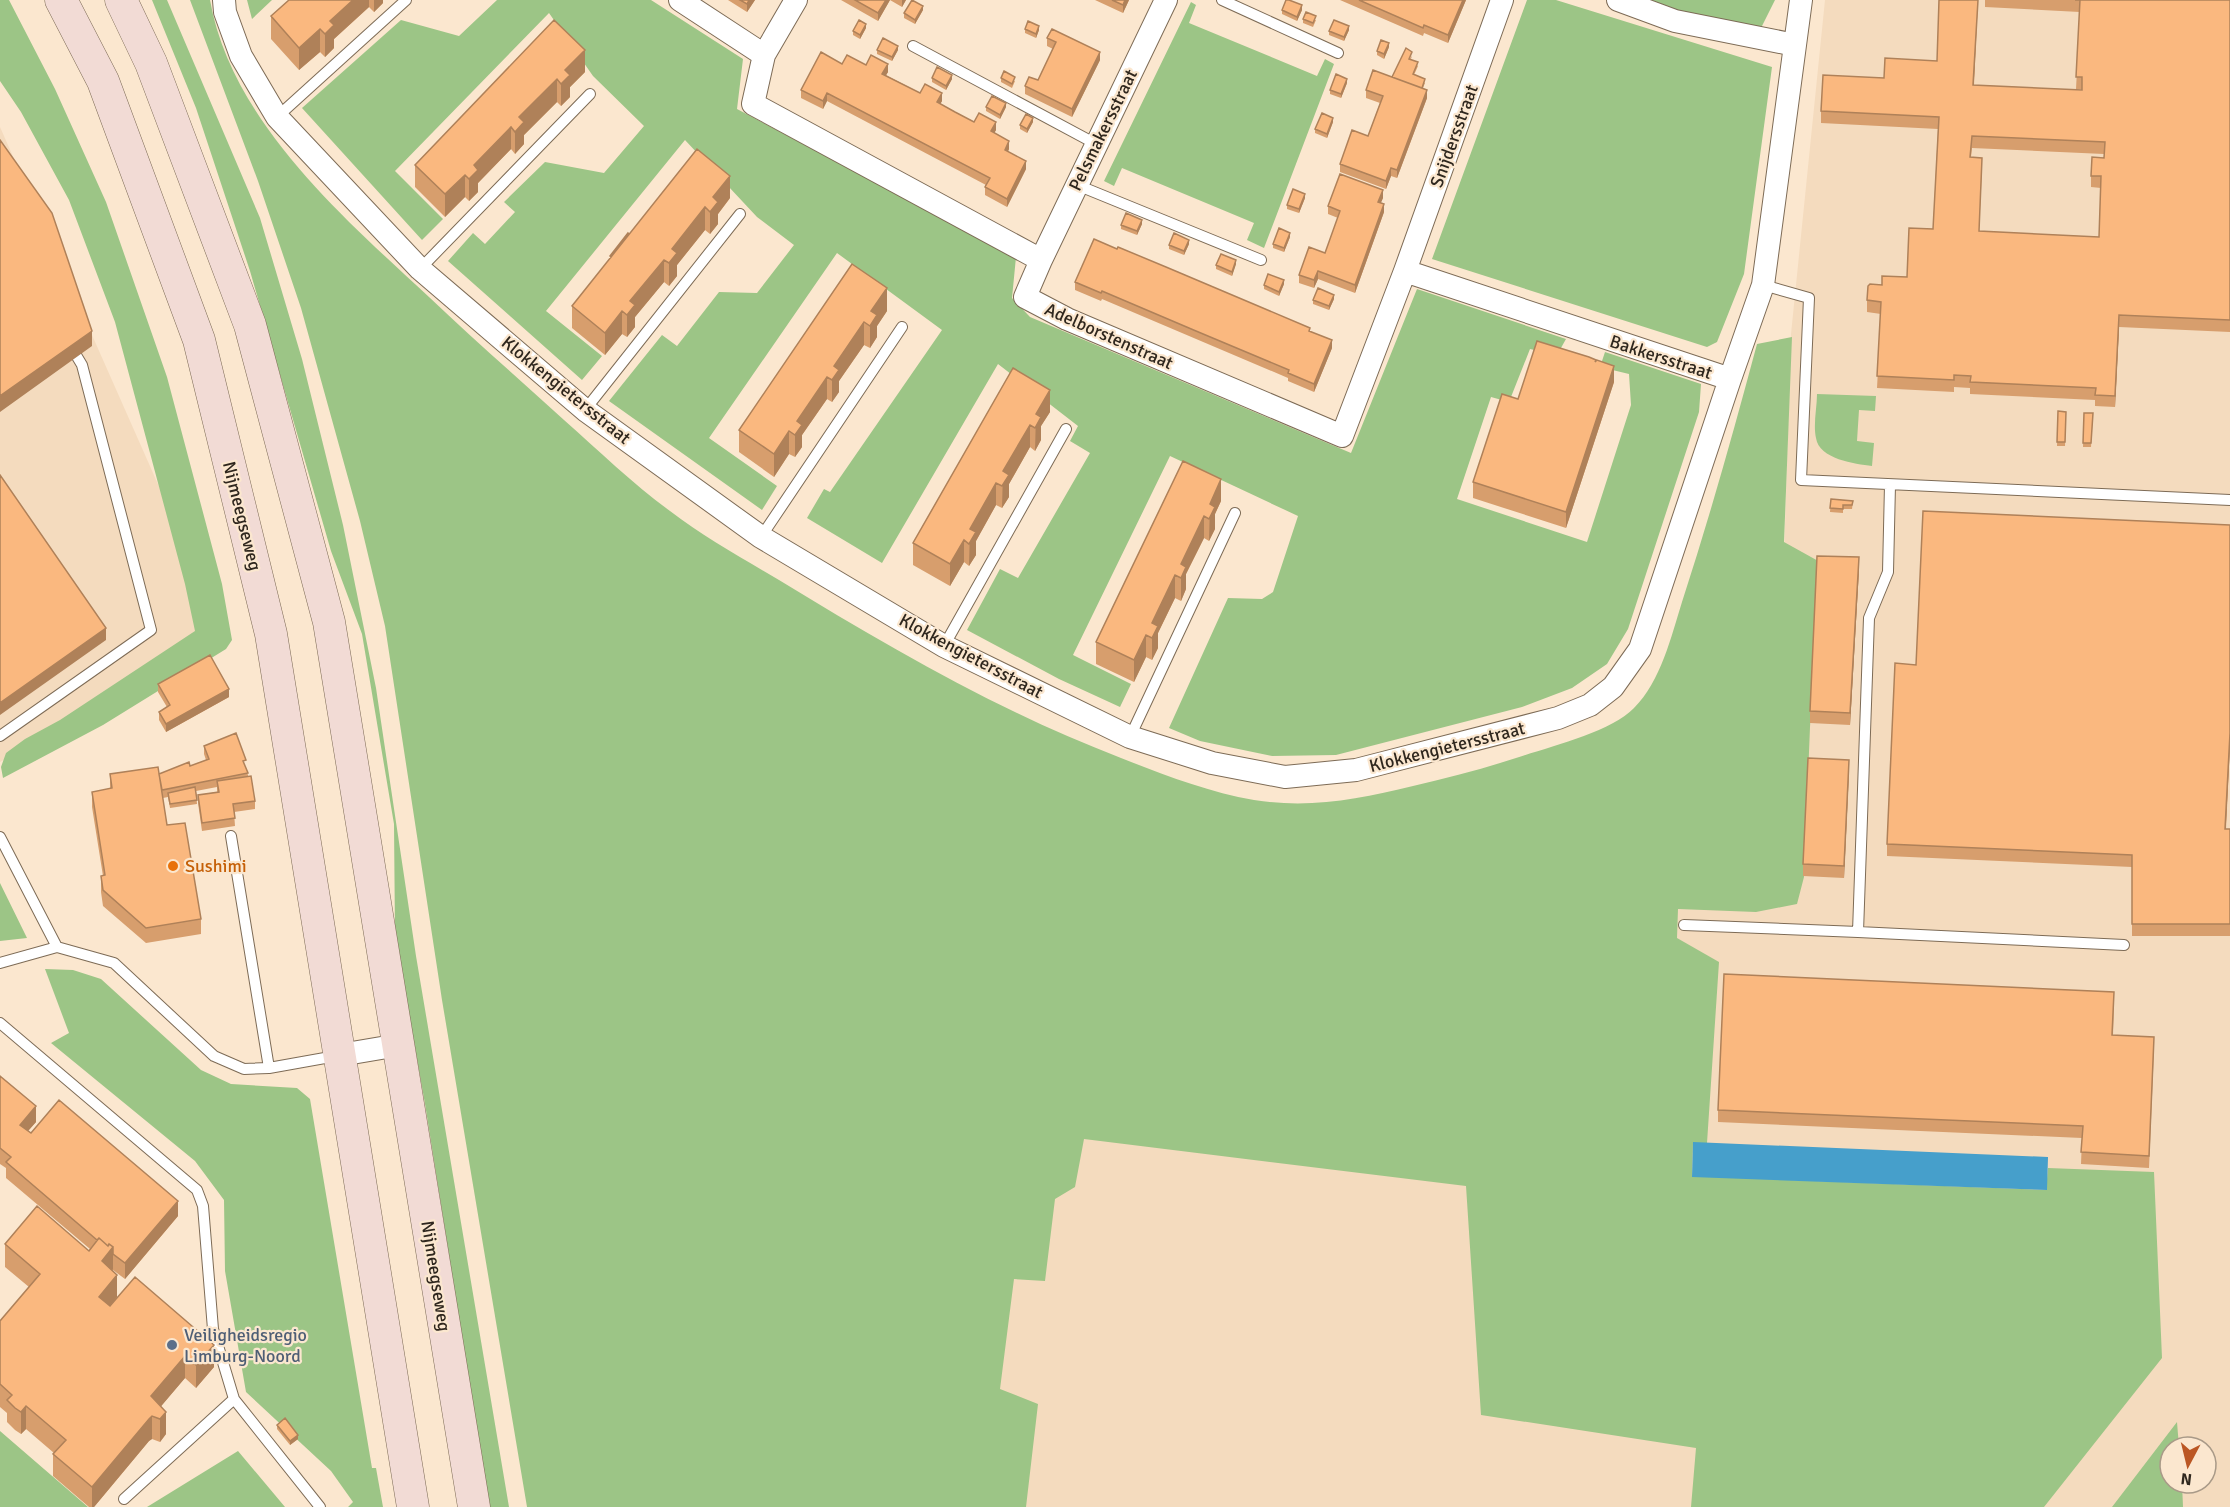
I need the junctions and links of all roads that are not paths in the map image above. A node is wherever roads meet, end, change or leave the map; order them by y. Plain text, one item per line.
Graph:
1 (61, 0) edge
2 (121, 0) edge
3 (224, 0) edge
4 (406, 0) edge
5 (680, 0) edge
6 (796, 0) edge
7 (1166, 0) edge
8 (1222, 0) edge
9 (1502, 0) edge
10 (1618, 0) edge
11 (1802, 0) edge
12 (1795, 45) junction
13 (913, 46) dead end
14 (1338, 53) dead end
15 (764, 55) junction
16 (590, 94) dead end
17 (277, 117) junction
18 (1096, 144) junction
19 (1077, 185) junction
20 (740, 214) dead end
21 (1041, 260) junction
22 (1261, 260) dead end
23 (420, 269) junction
24 (1405, 271) junction
25 (1763, 285) junction
26 (902, 327) dead end
27 (65, 336) edge
28 (1730, 379) junction
29 (585, 410) junction
30 (1066, 429) dead end
31 (1890, 485) junction
32 (2230, 500) edge
33 (1235, 513) dead end
34 (761, 537) junction
35 (944, 646) junction
36 (0, 736) edge
37 (1130, 737) junction
38 (231, 836) dead end
39 (0, 837) edge
40 (1684, 925) dead end
41 (1858, 932) junction
42 (2124, 945) dead end
43 (57, 947) junction
44 (0, 963) edge
45 (0, 1023) edge
46 (399, 1045) junction
47 (340, 1056) junction
48 (269, 1068) junction
49 (234, 1399) junction
50 (124, 1499) dead end
51 (320, 1507) edge
52 (413, 1507) edge
53 (474, 1507) edge

1 - 47 main road, Nijmeegseweg
2 - 46 main road, Nijmeegseweg
3 - 17 street, Klokkengietersstraat
4 - 17 lane
5 - 15 street
6 - 15 street
7 - 18 street, Pelsmakersstraat
8 - 14 lane
9 - 24 street, Snijdersstraat
10 - 12 street
11 - 12 street, Bakkersstraat
12 - 25 street, Bakkersstraat
13 - 18 lane
15 - 21 street
16 - 23 lane
17 - 23 street, Klokkengietersstraat
18 - 19 street, Pelsmakersstraat
19 - 21 street, Pelsmakersstraat
19 - 22 lane
20 - 29 lane
21 - 24 street, Adelborstenstraat
23 - 29 street, Klokkengietersstraat
24 - 28 street, Bakkersstraat
25 - 28 street, Bakkersstraat
25 - 31 lane
26 - 34 lane
27 - 36 lane
28 - 37 street, Klokkengietersstraat
29 - 34 street, Klokkengietersstraat
30 - 35 lane
31 - 32 lane
31 - 41 lane
33 - 37 lane
34 - 35 street, Klokkengietersstraat
35 - 37 street, Klokkengietersstraat
38 - 48 lane
39 - 43 lane
40 - 41 lane
41 - 42 lane
43 - 44 lane
43 - 48 lane
45 - 49 lane
46 - 47 street
46 - 53 main road, Nijmeegseweg
47 - 48 lane
47 - 52 main road, Nijmeegseweg
49 - 50 lane
49 - 51 lane

